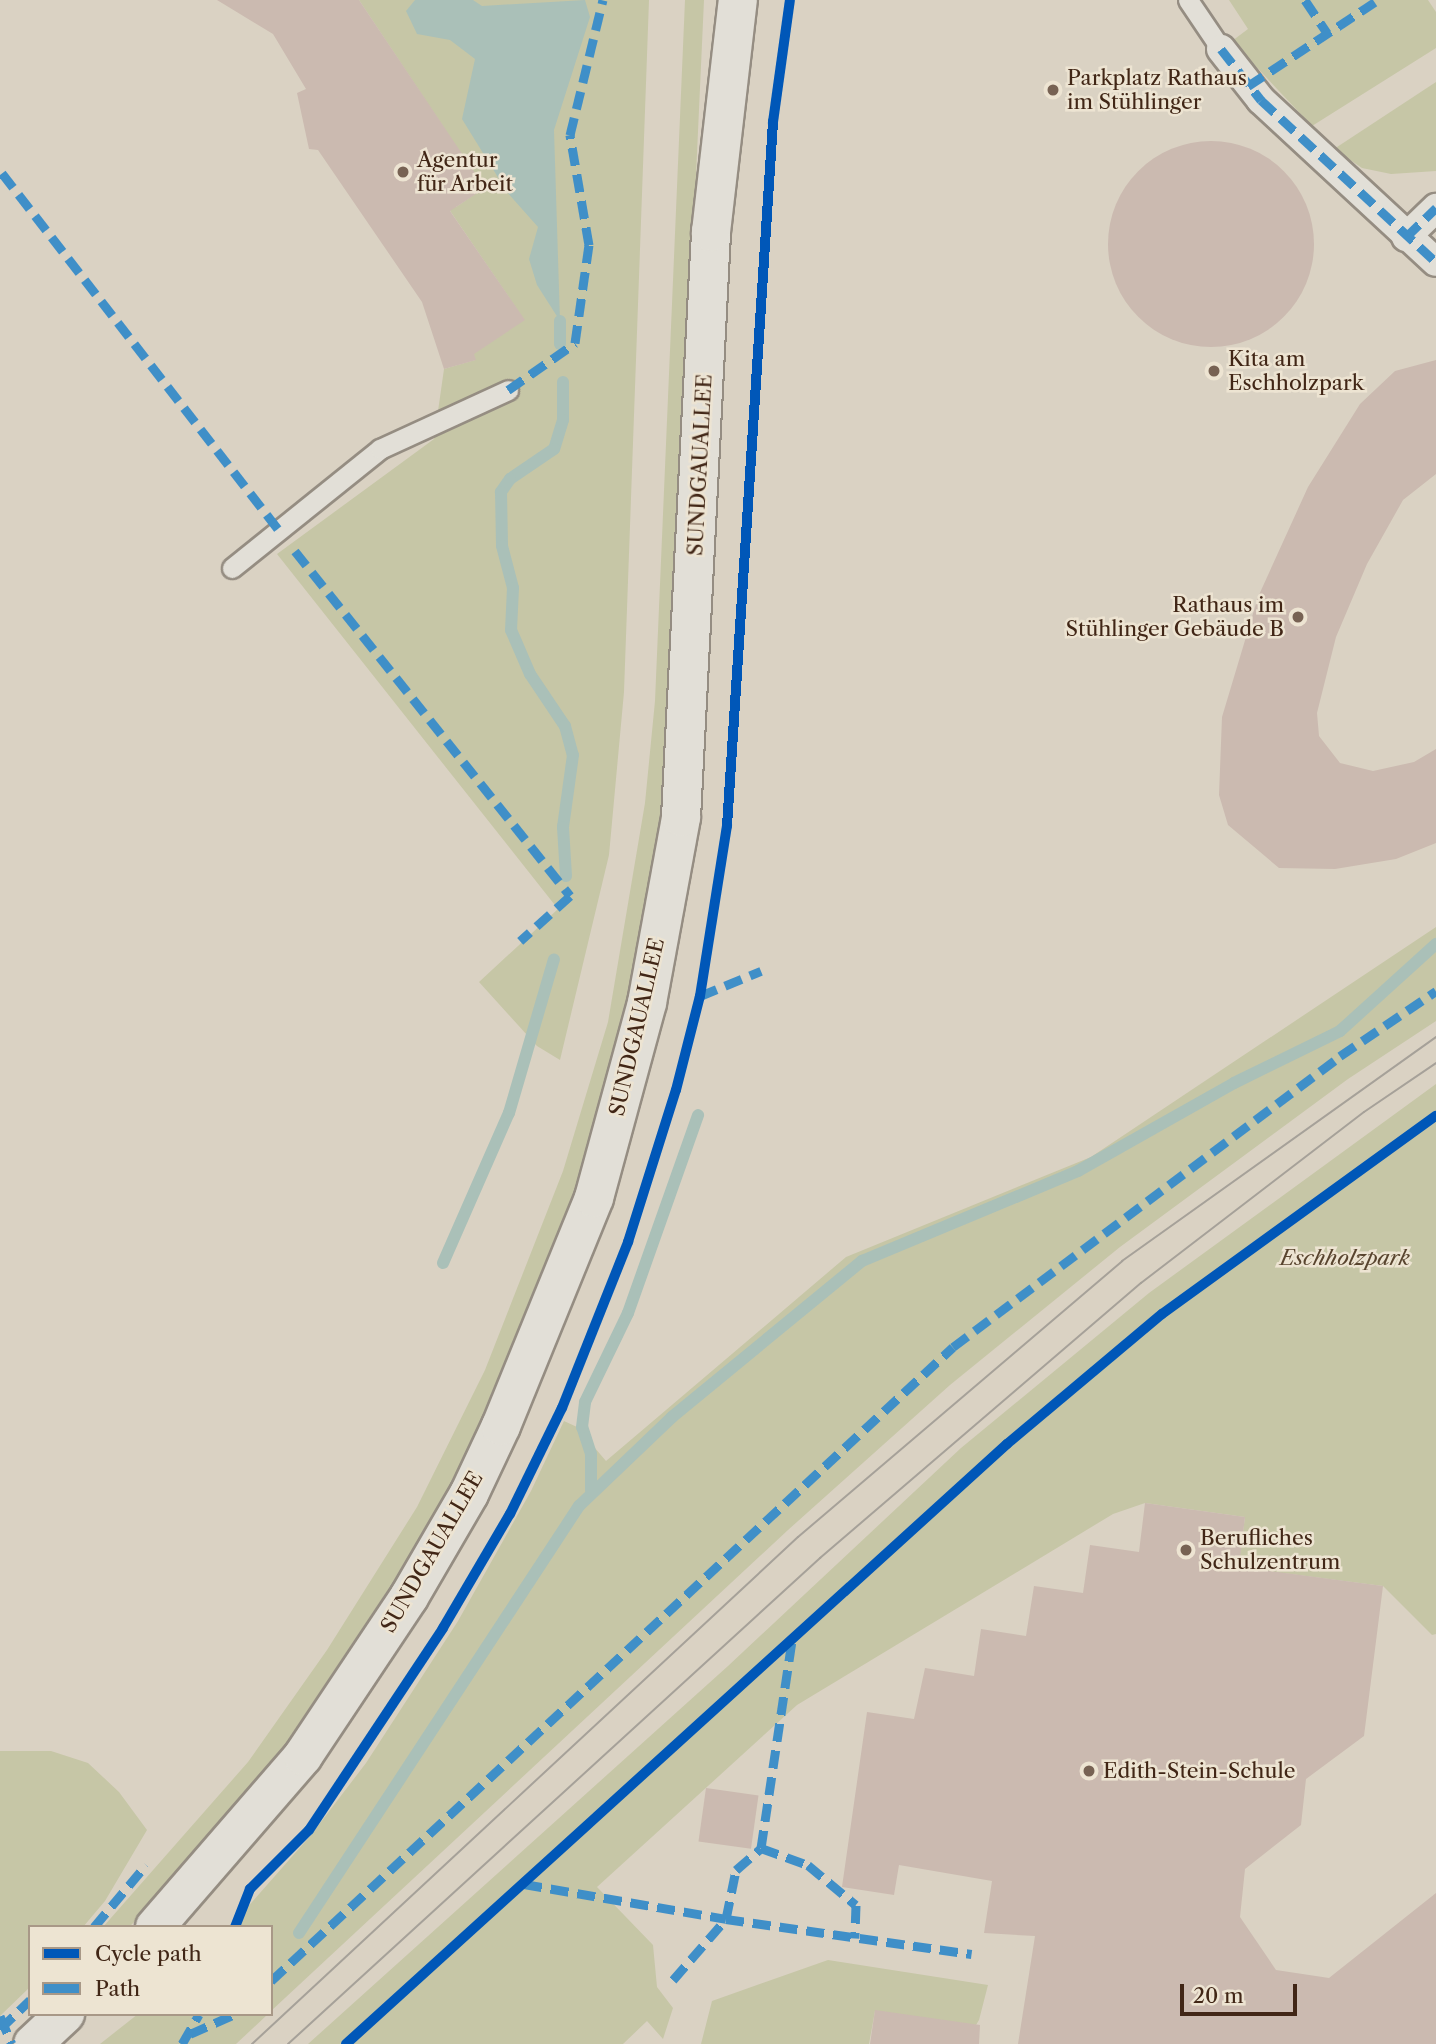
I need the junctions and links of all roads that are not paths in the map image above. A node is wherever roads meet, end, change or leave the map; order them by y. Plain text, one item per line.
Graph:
1 (738, 0) edge
2 (1188, 0) edge
3 (1221, 49) joint
4 (1436, 208) edge
5 (1406, 237) junction
6 (1436, 262) edge
7 (508, 390) dead end
8 (232, 568) dead end
9 (157, 1925) edge
10 (63, 2016) edge
11 (33, 2044) edge

1 - 9 street, SUNDGAUALLEE
2 - 3 lane
3 - 5 street
4 - 5 street
5 - 6 street
7 - 8 lane
10 - 11 street

